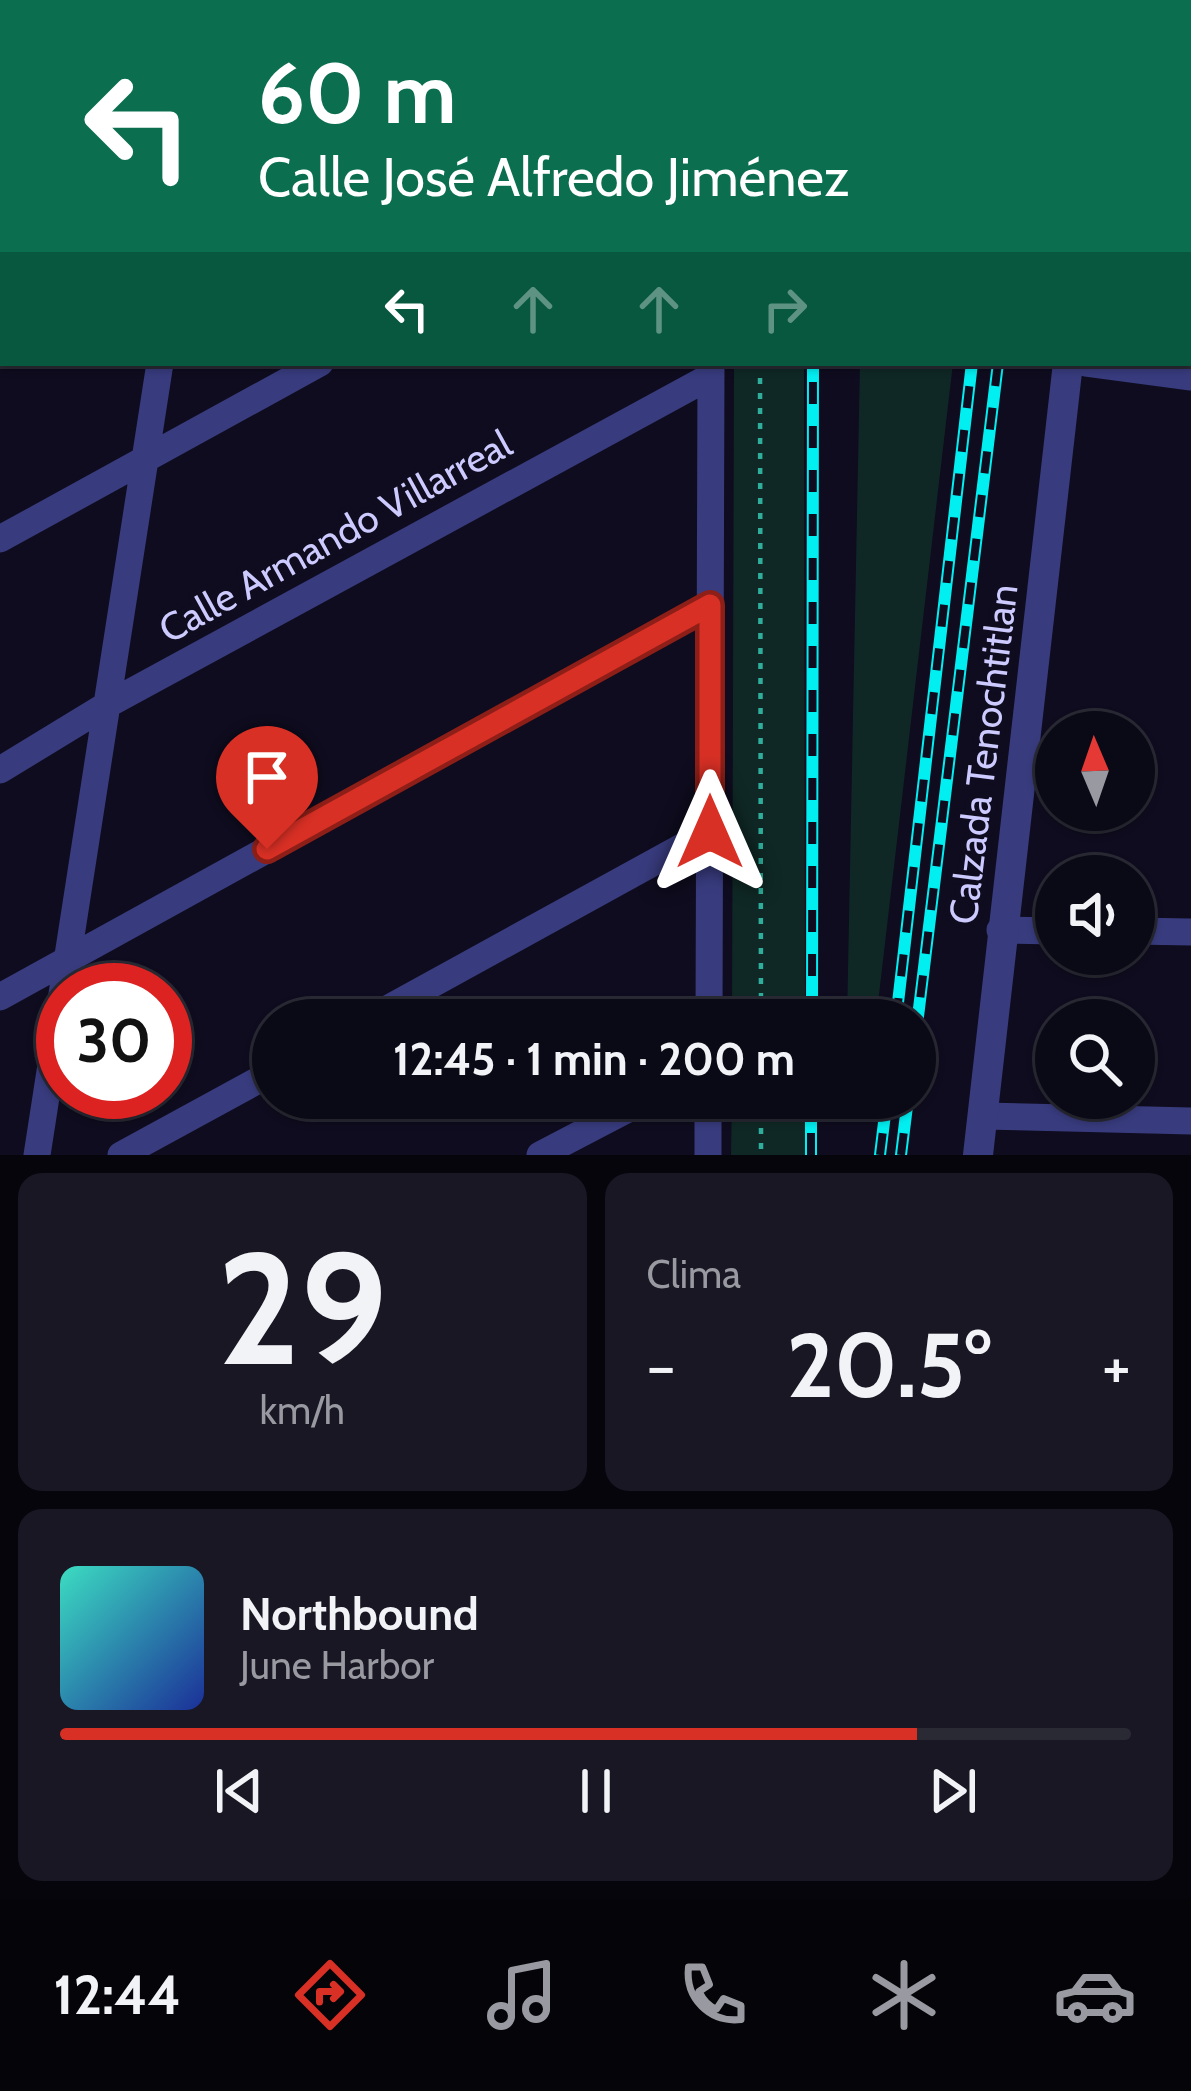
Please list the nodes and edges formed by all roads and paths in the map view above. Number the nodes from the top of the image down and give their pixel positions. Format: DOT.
graph roads {
  1 [pos="160,366"];
  2 [pos="315,366"];
  3 [pos="760,366"];
  4 [pos="1068,366"];
  5 [pos="1109,366"];
  6 [pos="711,370"];
  7 [pos="1191,376"];
  8 [pos="145,459"];
  9 [pos="0,539"];
  10 [pos="710,605"];
  11 [pos="106,706"];
  12 [pos="0,770"];
  13 [pos="710,832"];
  14 [pos="1000,930"];
  15 [pos="1035,931"];
  16 [pos="1155,931"];
  17 [pos="1191,932"];
  18 [pos="65,960"];
  19 [pos="0,997"];
  20 [pos="406,999"];
  21 [pos="709,999"];
  22 [pos="761,999"];
  23 [pos="252,1083"];
  24 [pos="983,1116"];
  25 [pos="609,1119"];
  26 [pos="709,1119"];
  27 [pos="761,1119"];
  28 [pos="1191,1121"];
  29 [pos="38,1155"];
  30 [pos="121,1155"];
  31 [pos="540,1155"];
  32 [pos="708,1155"];
  33 [pos="761,1155"];
  34 [pos="978,1155"];
  1 -- 8 [label="street"];
  2 -- 8 [label="street"];
  3 -- 22 [label="path"];
  4 -- 14 [label="street, Calzada Tenochtitlan"];
  5 -- 7 [label="street"];
  6 -- 10 [label="street"];
  6 -- 11 [label="street, Calle Armando Villarreal"];
  8 -- 9 [label="street"];
  8 -- 11 [label="street"];
  10 -- 13 [label="street"];
  10 -- 18 [label="street"];
  11 -- 12 [label="street, Calle Armando Villarreal"];
  11 -- 18 [label="street"];
  13 -- 20 [label="street"];
  13 -- 21 [label="street"];
  14 -- 15 [label="street"];
  14 -- 24 [label="street, Calzada Tenochtitlan"];
  16 -- 17 [label="street"];
  18 -- 19 [label="street"];
  18 -- 29 [label="street"];
  23 -- 30 [label="street"];
  24 -- 28 [label="street"];
  24 -- 34 [label="street, Calzada Tenochtitlan"];
  25 -- 31 [label="street"];
  26 -- 32 [label="street"];
  27 -- 33 [label="path"];
}
